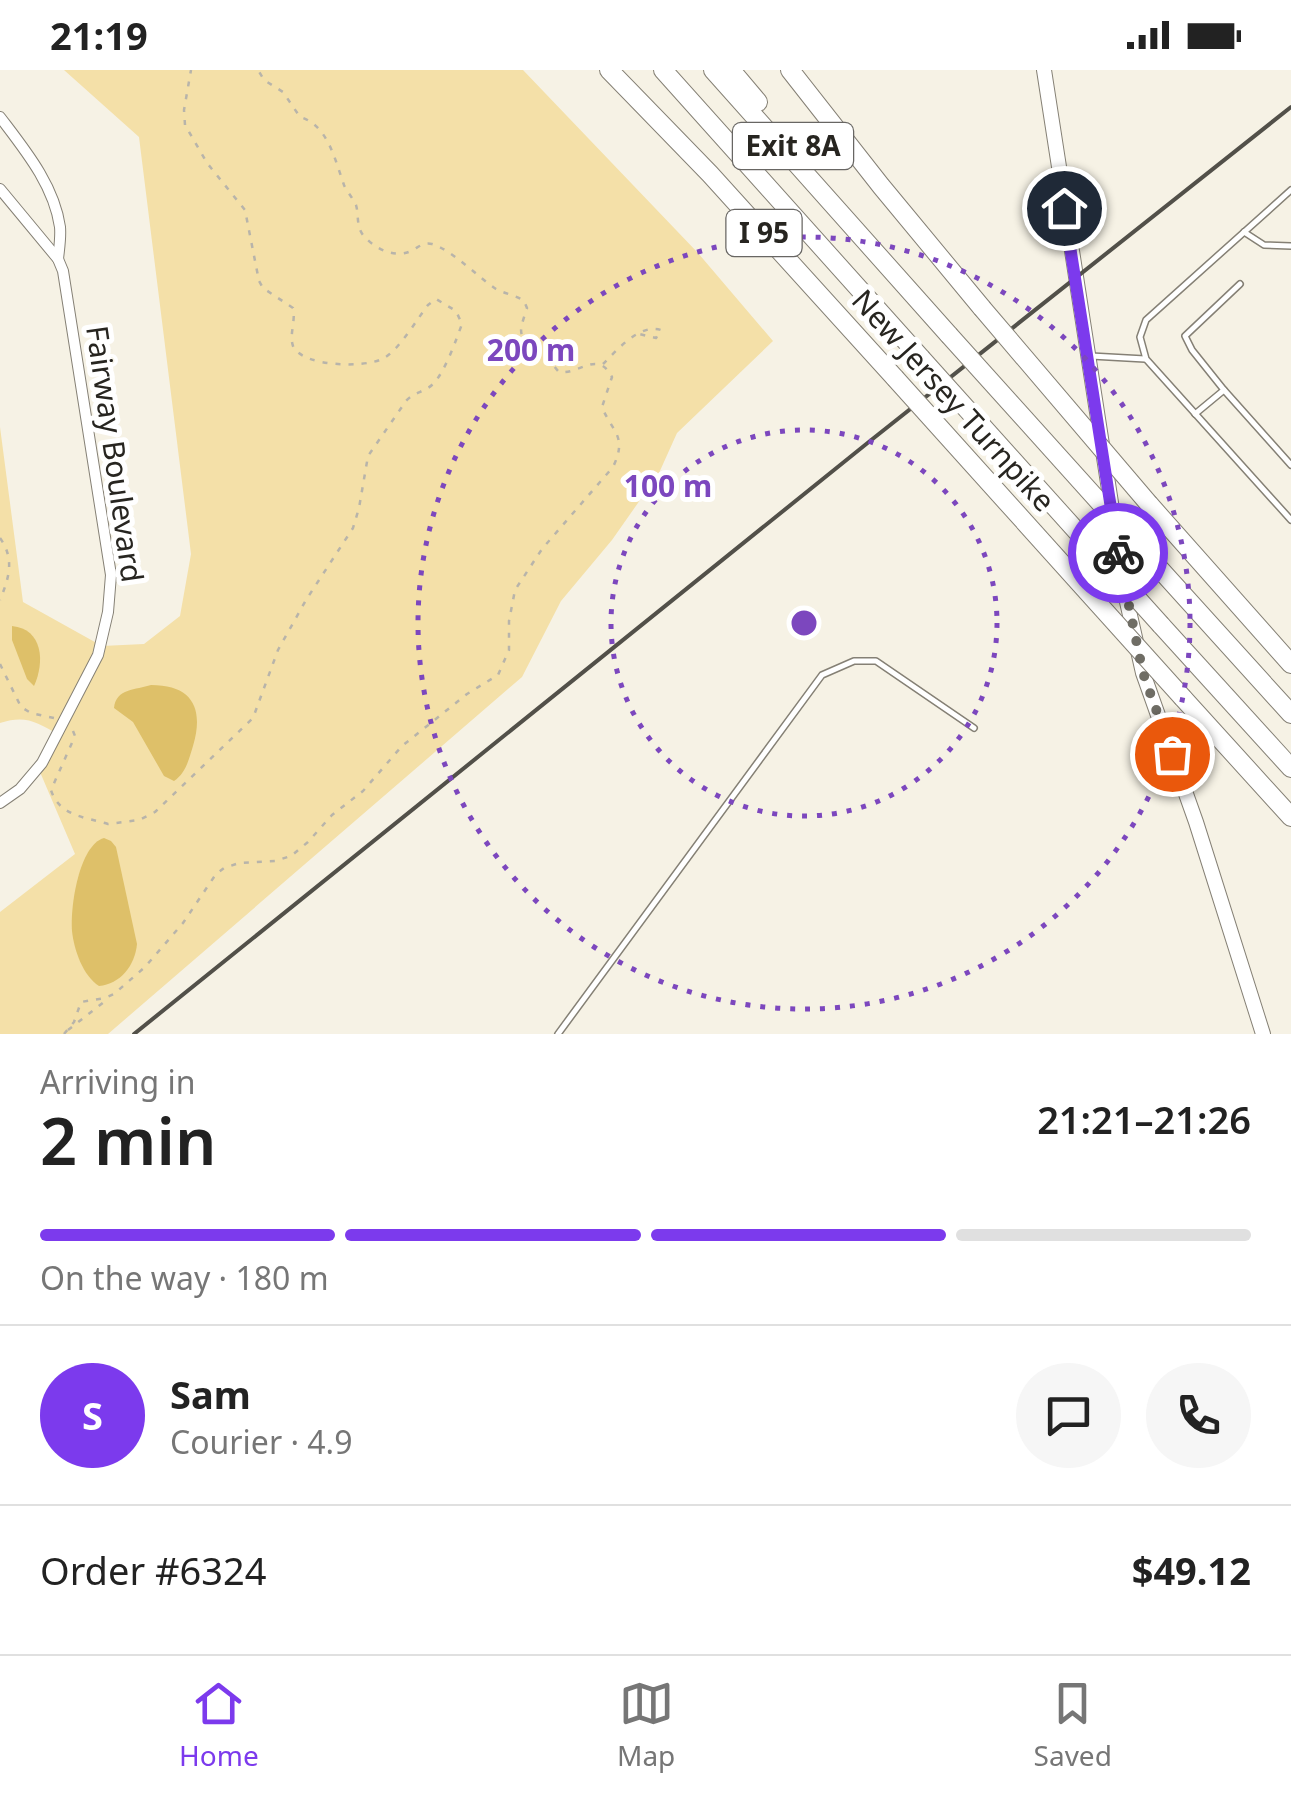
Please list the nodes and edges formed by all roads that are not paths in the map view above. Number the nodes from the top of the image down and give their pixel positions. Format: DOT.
graph roads {
  1 [pos="608,70"];
  2 [pos="662,70"];
  3 [pos="713,70"];
  4 [pos="730,70"];
  5 [pos="790,70"];
  6 [pos="1044,70"];
  7 [pos="0,117"];
  8 [pos="0,189"];
  9 [pos="1291,190"];
  10 [pos="853,225"];
  11 [pos="1244,232"];
  12 [pos="1291,246"];
  13 [pos="58,259"];
  14 [pos="1240,284"];
  15 [pos="1088,356"];
  16 [pos="1146,359"];
  17 [pos="1224,390"];
  18 [pos="1195,414"];
  19 [pos="1291,464"];
  20 [pos="1291,520"];
  21 [pos="1291,664"];
  22 [pos="1291,714"];
  23 [pos="974,728"];
  24 [pos="1291,768"];
  25 [pos="0,802"];
  26 [pos="1291,817"];
  27 [pos="558,1034"];
  28 [pos="1263,1034"];
  1 -- 26 [label="highway, New Jersey Turnpike / I 95, bridge"];
  2 -- 24 [label="highway, New Jersey Turnpike / I 95, bridge"];
  3 -- 10 [label="highway, New Jersey Turnpike / I 95"];
  4 -- 10 [label="highway, Exit 8A"];
  5 -- 21 [label="highway, bridge"];
  6 -- 15 [label="main road"];
  7 -- 13 [label="street, Fairway Boulevard"];
  8 -- 13 [label="street, Fairway Boulevard"];
  9 -- 11 [label="lane"];
  10 -- 22 [label="highway, New Jersey Turnpike / I 95, bridge"];
  11 -- 12 [label="lane"];
  11 -- 16 [label="lane"];
  13 -- 25 [label="street, Fairway Boulevard"];
  14 -- 17 [label="lane"];
  15 -- 16 [label="lane"];
  15 -- 28 [label="main road"];
  16 -- 18 [label="lane"];
  17 -- 18 [label="lane"];
  17 -- 19 [label="lane"];
  18 -- 20 [label="lane"];
  23 -- 27 [label="lane"];
}
